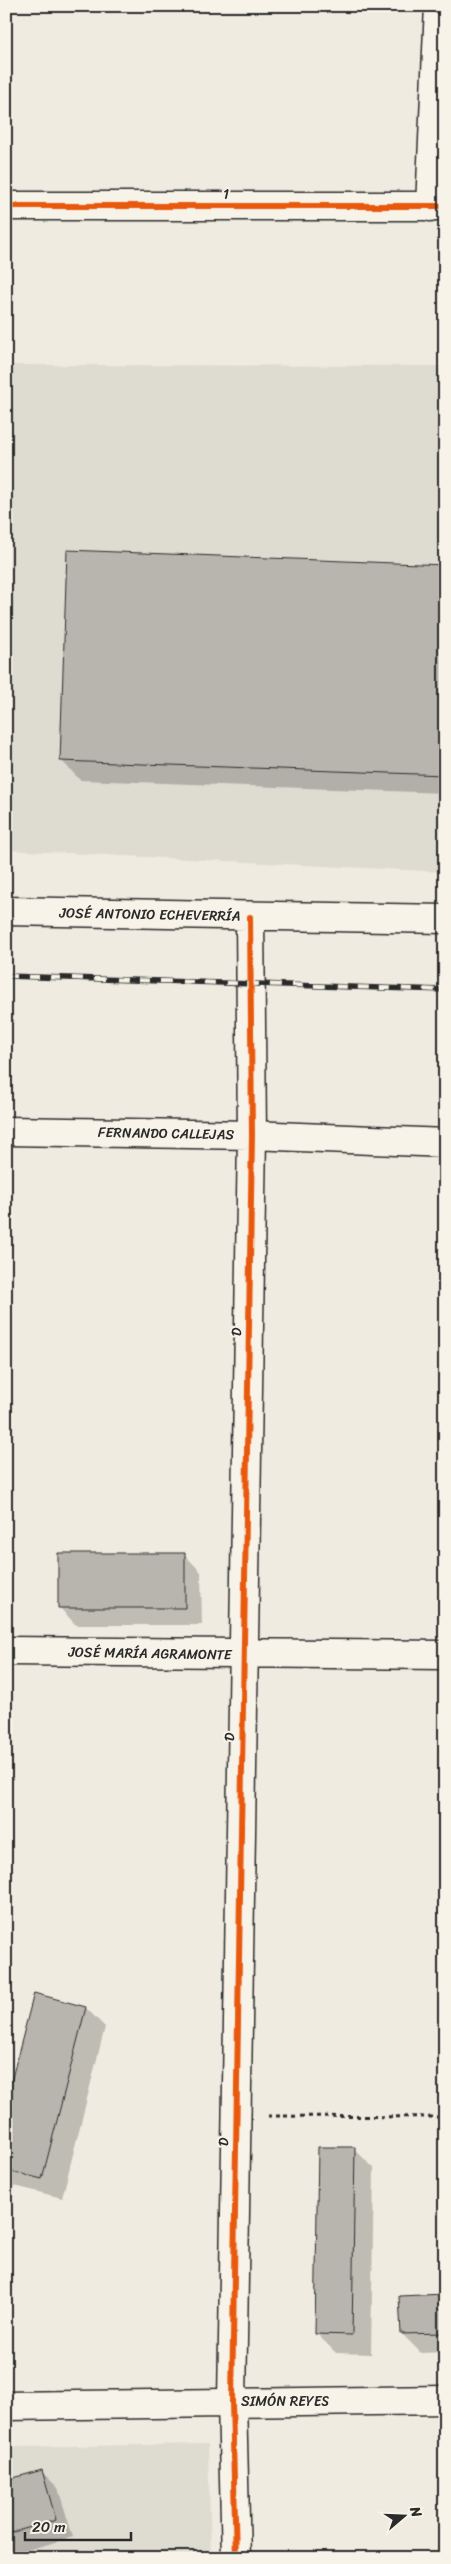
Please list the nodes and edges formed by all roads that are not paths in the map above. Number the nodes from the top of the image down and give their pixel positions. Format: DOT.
graph roads {
  1 [pos="439,6"];
  2 [pos="6,206"];
  3 [pos="438,207"];
  4 [pos="6,911"];
  5 [pos="250,917"];
  6 [pos="445,919"];
  7 [pos="6,1131"];
  8 [pos="252,1135"];
  9 [pos="445,1143"];
  10 [pos="6,1651"];
  11 [pos="242,1654"];
  12 [pos="445,1655"];
  13 [pos="445,2400"];
  14 [pos="232,2402"];
  15 [pos="6,2406"];
  16 [pos="236,2558"];
  1 -- 3 [label="street"];
  2 -- 3 [label="street, 1"];
  4 -- 5 [label="street, JOSÉ ANTONIO ECHEVERRÍA"];
  5 -- 6 [label="street, JOSÉ ANTONIO ECHEVERRÍA"];
  5 -- 8 [label="street, D"];
  7 -- 8 [label="street, FERNANDO CALLEJAS"];
  8 -- 9 [label="street, FERNANDO CALLEJAS"];
  8 -- 11 [label="street, D"];
  10 -- 11 [label="street, JOSÉ MARÍA AGRAMONTE"];
  11 -- 12 [label="street, JOSÉ MARÍA AGRAMONTE"];
  11 -- 14 [label="street, D"];
  13 -- 14 [label="street, SIMÓN REYES"];
  14 -- 15 [label="street, SIMÓN REYES"];
  14 -- 16 [label="street, D"];
}
